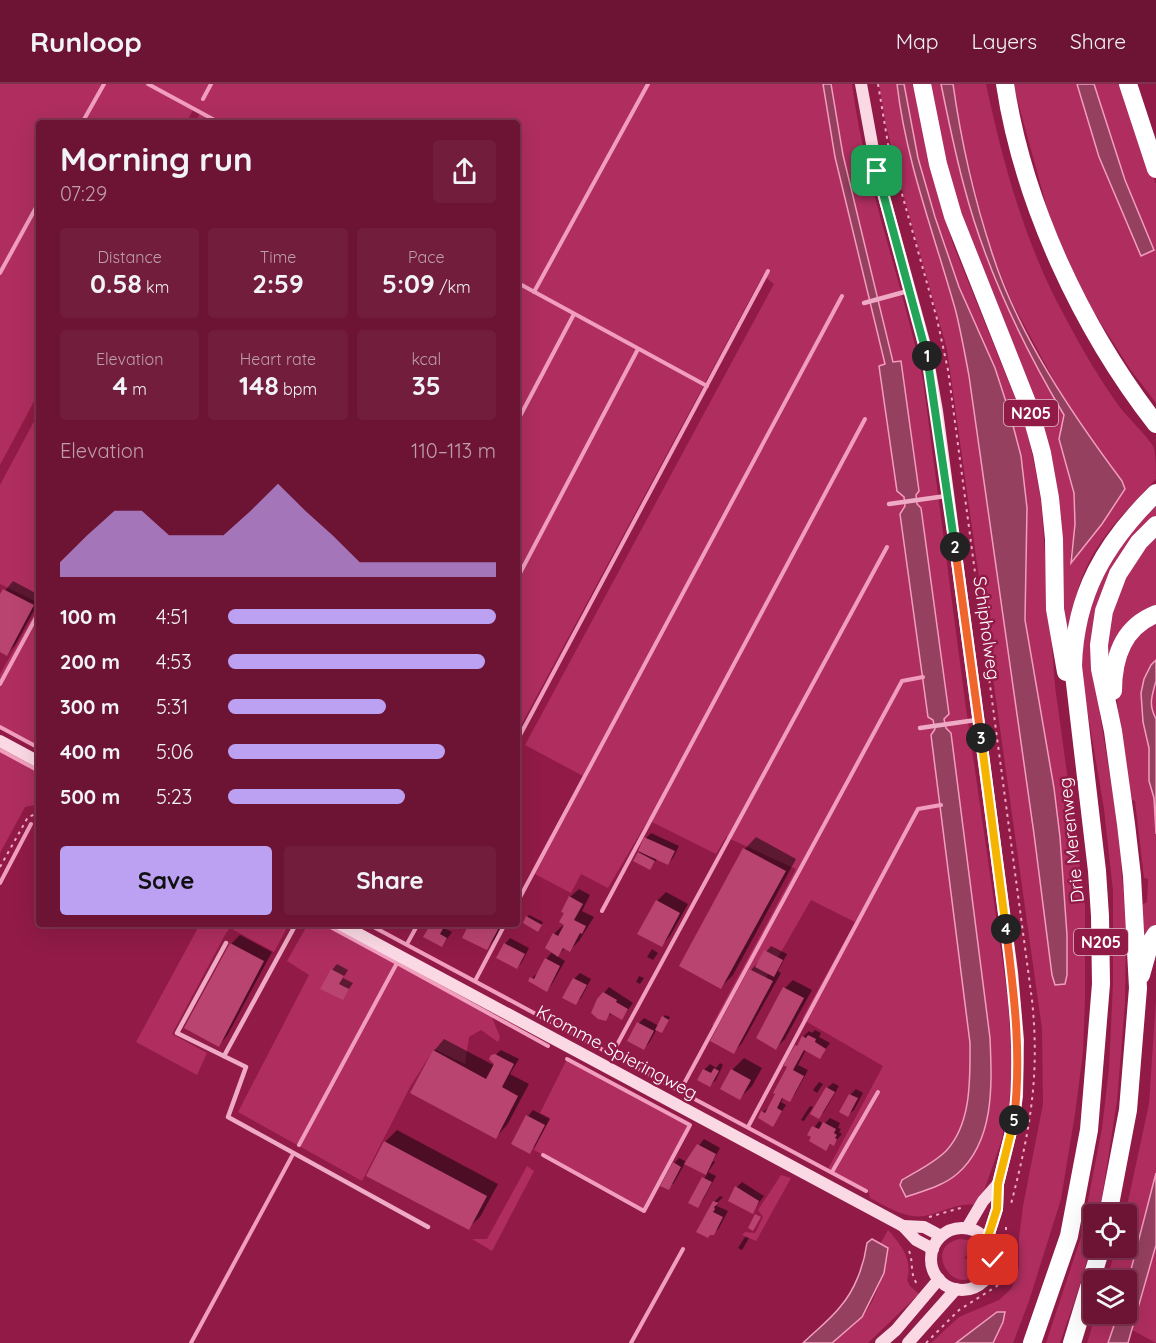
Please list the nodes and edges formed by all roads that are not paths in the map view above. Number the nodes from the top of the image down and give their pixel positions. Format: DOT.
graph roads {
  1 [pos="861,84"];
  2 [pos="922,84"];
  3 [pos="1005,84"];
  4 [pos="1128,84"];
  5 [pos="1134,103"];
  6 [pos="1156,142"];
  7 [pos="1156,170"];
  8 [pos="910,291"];
  9 [pos="867,302"];
  10 [pos="1156,424"];
  11 [pos="1156,494"];
  12 [pos="948,496"];
  13 [pos="889,504"];
  14 [pos="1156,525"];
  15 [pos="1156,614"];
  16 [pos="978,720"];
  17 [pos="920,728"];
  18 [pos="1113,731"];
  19 [pos="0,741"];
  20 [pos="1083,755"];
  21 [pos="36,760"];
  22 [pos="294,927"];
  23 [pos="346,927"];
  24 [pos="1156,934"];
  25 [pos="226,943"];
  26 [pos="1138,988"];
  27 [pos="224,1056"];
  28 [pos="998,1184"];
  29 [pos="1110,1204"];
  30 [pos="903,1226"];
  31 [pos="428,1227"];
  32 [pos="967,1228"];
  33 [pos="941,1236"];
  34 [pos="987,1240"];
  35 [pos="933,1250"];
  36 [pos="1098,1258"];
  37 [pos="939,1279"];
  38 [pos="956,1289"];
  39 [pos="881,1343"];
  40 [pos="908,1343"];
  41 [pos="1032,1343"];
  42 [pos="1072,1343"];
  1 -- 8 [label="main road, Schipholweg"];
  2 -- 20 [label="highway, N205"];
  3 -- 10 [label="highway"];
  4 -- 5 [label="highway"];
  5 -- 6 [label="highway"];
  5 -- 7 [label="highway"];
  8 -- 9 [label="lane"];
  8 -- 12 [label="main road, Schipholweg"];
  11 -- 20 [label="highway, Drie Merenweg / N205"];
  12 -- 13 [label="lane"];
  12 -- 16 [label="main road, Schipholweg"];
  14 -- 18 [label="highway, N205"];
  15 -- 18 [label="highway, N205"];
  16 -- 17 [label="lane"];
  16 -- 28 [label="main road, Schipholweg"];
  18 -- 26 [label="highway, N205"];
  19 -- 21 [label="main road"];
  20 -- 41 [label="highway, Drie Merenweg / N205"];
  22 -- 27 [label="lane"];
  23 -- 30 [label="main road, Kromme Spieringweg"];
  24 -- 26 [label="highway, N205"];
  25 -- 27 [label="lane"];
  26 -- 29 [label="highway, N205"];
  27 -- 31 [label="lane"];
  28 -- 32 [label="main road, Schipholweg"];
  28 -- 34 [label="main road, Schipholweg"];
  30 -- 33 [label="main road, Kromme Spieringweg"];
  30 -- 35 [label="main road, Kromme Spieringweg"];
  32 -- 33 [label="main road"];
  32 -- 34 [label="main road"];
  33 -- 35 [label="main road"];
  34 -- 38 [label="main road"];
  35 -- 37 [label="main road"];
  36 -- 42 [label="highway"];
  37 -- 38 [label="main road"];
  37 -- 39 [label="main road"];
  38 -- 40 [label="main road"];
}
